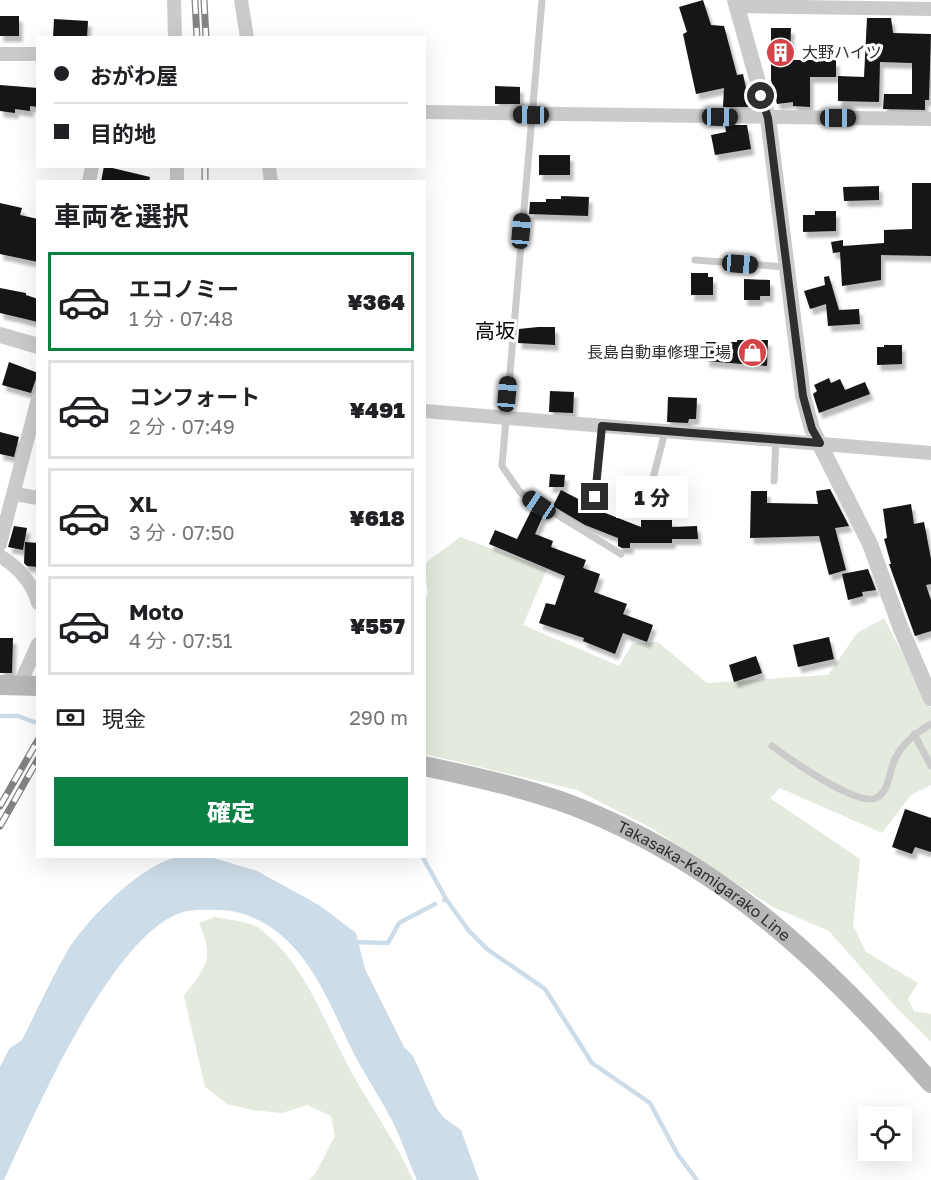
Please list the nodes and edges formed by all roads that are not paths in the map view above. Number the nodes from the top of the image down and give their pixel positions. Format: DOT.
graph roads {
  1 [pos="174,0"];
  2 [pos="241,0"];
  3 [pos="543,0"];
  4 [pos="736,3"];
  5 [pos="865,4"];
  6 [pos="931,9"];
  7 [pos="175,36"];
  8 [pos="247,36"];
  9 [pos="0,54"];
  10 [pos="36,54"];
  11 [pos="426,112"];
  12 [pos="531,115"];
  13 [pos="768,118"];
  14 [pos="931,119"];
  15 [pos="695,261"];
  16 [pos="786,267"];
  17 [pos="0,335"];
  18 [pos="36,345"];
  19 [pos="36,407"];
  20 [pos="426,411"];
  21 [pos="505,418"];
  22 [pos="602,426"];
  23 [pos="665,432"];
  24 [pos="776,440"];
  25 [pos="820,443"];
  26 [pos="931,453"];
  27 [pos="774,482"];
  28 [pos="15,494"];
  29 [pos="595,497"];
  30 [pos="36,498"];
  31 [pos="647,501"];
  32 [pos="0,544"];
  33 [pos="621,554"];
  34 [pos="0,556"];
  35 [pos="36,599"];
  36 [pos="36,648"];
  37 [pos="19,686"];
  38 [pos="931,698"];
  39 [pos="931,724"];
  40 [pos="914,734"];
  41 [pos="772,746"];
  42 [pos="426,766"];
  43 [pos="931,766"];
  44 [pos="931,1083"];
  1 -- 7 [label="street"];
  2 -- 8 [label="street"];
  3 -- 12 [label="lane"];
  4 -- 5 [label="street"];
  4 -- 13 [label="street"];
  5 -- 6 [label="street"];
  9 -- 10 [label="street"];
  11 -- 12 [label="street"];
  12 -- 13 [label="street"];
  12 -- 21 [label="lane"];
  13 -- 14 [label="street"];
  13 -- 16 [label="street"];
  15 -- 16 [label="lane"];
  16 -- 25 [label="street"];
  17 -- 18 [label="street"];
  19 -- 28 [label="street"];
  20 -- 21 [label="street"];
  21 -- 22 [label="street"];
  21 -- 33 [label="lane"];
  22 -- 23 [label="street"];
  22 -- 29 [label="lane"];
  23 -- 24 [label="street"];
  23 -- 31 [label="lane"];
  24 -- 25 [label="street"];
  24 -- 27 [label="lane"];
  25 -- 26 [label="street"];
  25 -- 38 [label="street"];
  28 -- 30 [label="street"];
  28 -- 32 [label="street"];
  34 -- 35 [label="street"];
  36 -- 37 [label="street"];
  39 -- 40 [label="lane"];
  40 -- 41 [label="lane"];
  40 -- 43 [label="lane"];
  42 -- 44 [label="main road, Takasaka-Kamigarako Line"];
}
